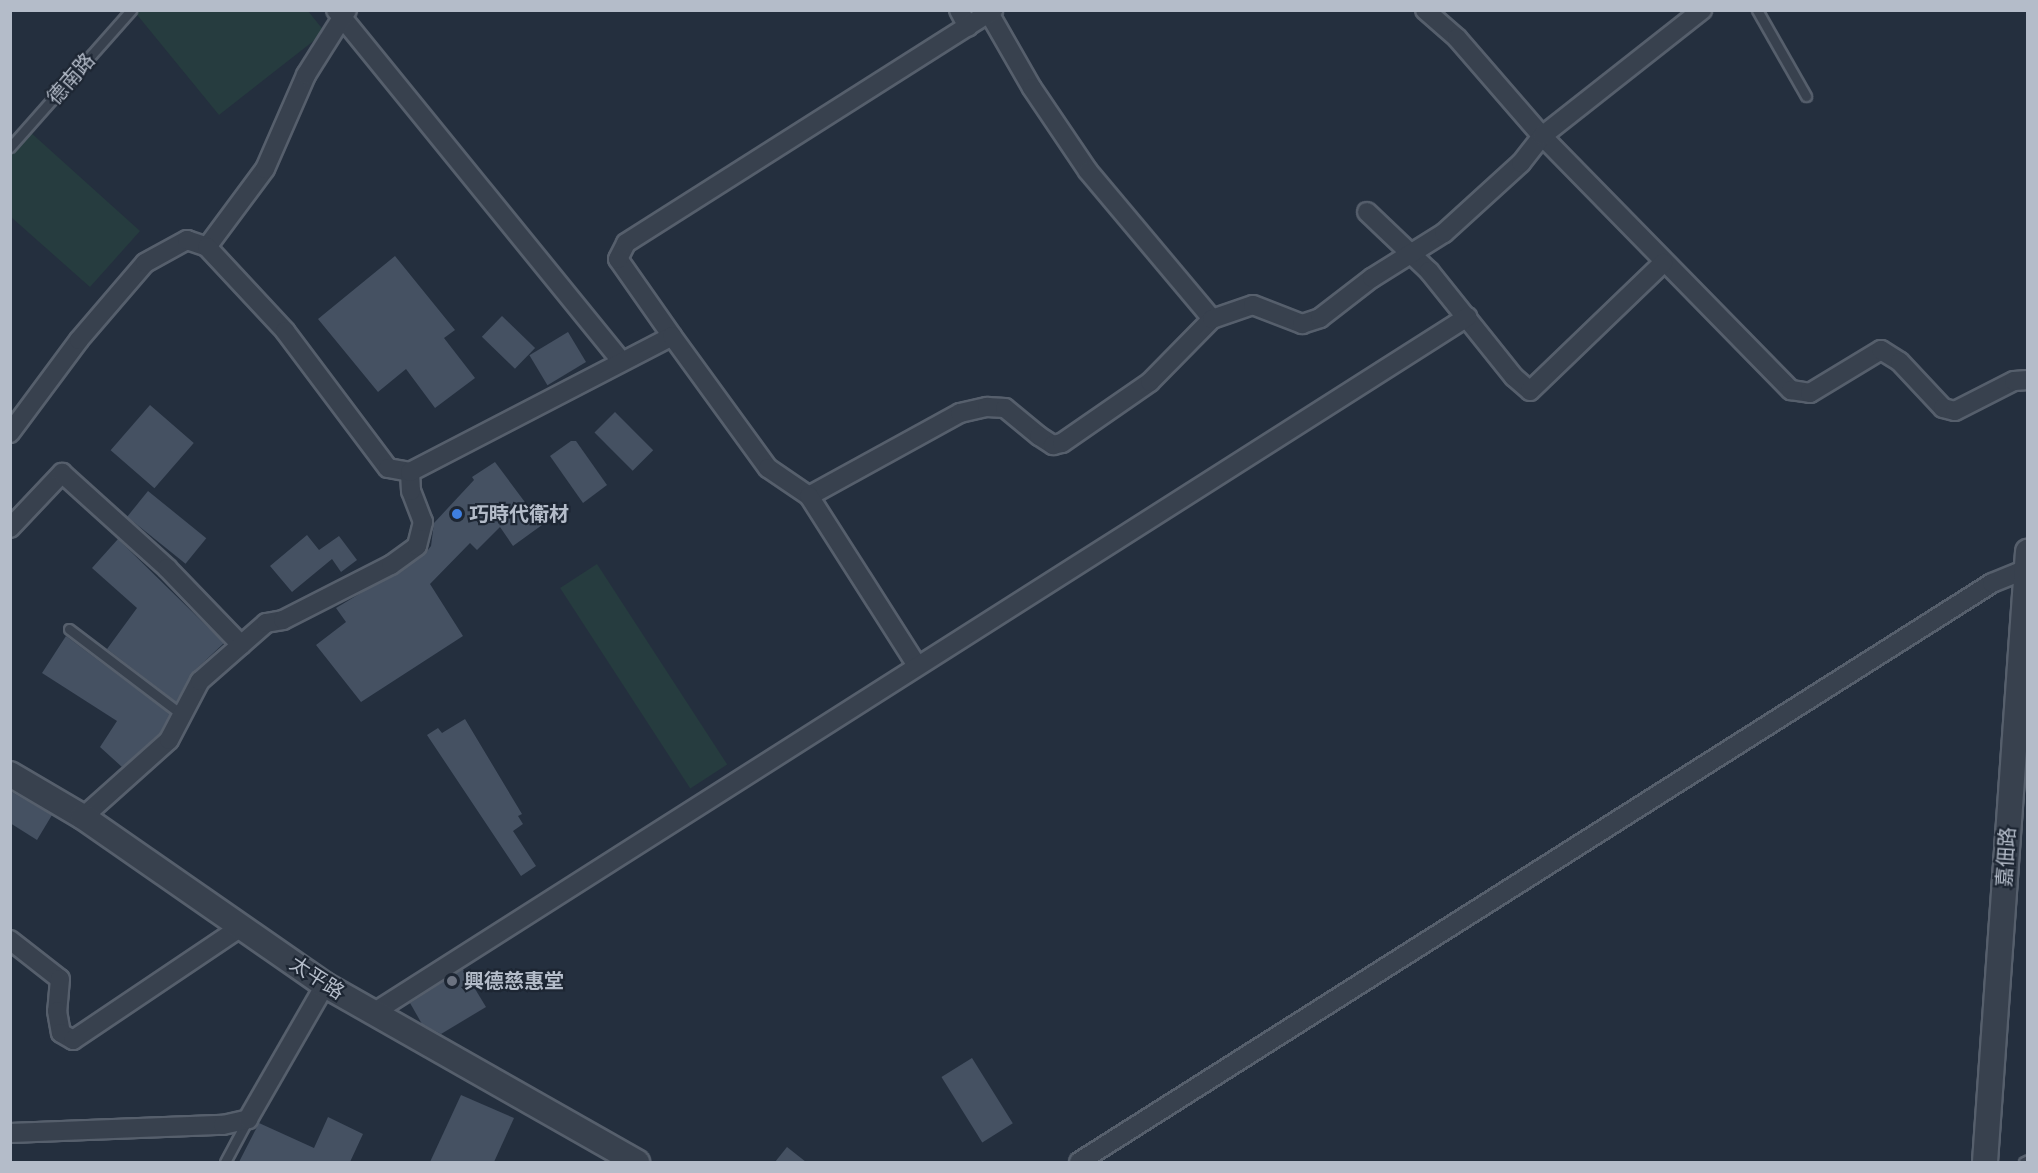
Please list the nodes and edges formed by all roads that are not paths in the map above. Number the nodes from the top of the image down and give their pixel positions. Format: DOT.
graph roads {
  1 [pos="131,10"];
  2 [pos="1425,10"];
  3 [pos="1702,10"];
  4 [pos="1757,10"];
  5 [pos="991,12"];
  6 [pos="342,13"];
  7 [pos="965,21"];
  8 [pos="1806,96"];
  9 [pos="1542,136"];
  10 [pos="10,147"];
  11 [pos="1367,212"];
  12 [pos="207,247"];
  13 [pos="1409,255"];
  14 [pos="1663,263"];
  15 [pos="1467,317"];
  16 [pos="1212,319"];
  17 [pos="672,336"];
  18 [pos="621,361"];
  19 [pos="2028,380"];
  20 [pos="10,433"];
  21 [pos="410,472"];
  22 [pos="809,496"];
  23 [pos="10,528"];
  24 [pos="2027,560"];
  25 [pos="69,629"];
  26 [pos="241,645"];
  27 [pos="916,664"];
  28 [pos="181,714"];
  29 [pos="10,774"];
  30 [pos="83,817"];
  31 [pos="241,927"];
  32 [pos="10,940"];
  33 [pos="325,986"];
  34 [pos="373,1013"];
  35 [pos="248,1119"];
  36 [pos="10,1133"];
  37 [pos="225,1162"];
  38 [pos="637,1162"];
  39 [pos="1079,1162"];
  40 [pos="1985,1162"];
  1 -- 10 [label="lane, 德南路"];
  2 -- 9 [label="street"];
  3 -- 9 [label="street"];
  4 -- 8 [label="lane"];
  5 -- 7 [label="street"];
  5 -- 16 [label="street"];
  6 -- 12 [label="street"];
  6 -- 18 [label="street"];
  7 -- 17 [label="street"];
  9 -- 13 [label="street"];
  9 -- 14 [label="street"];
  11 -- 13 [label="street"];
  12 -- 20 [label="street"];
  12 -- 21 [label="street"];
  13 -- 15 [label="street"];
  13 -- 16 [label="street"];
  14 -- 15 [label="street"];
  14 -- 19 [label="street"];
  15 -- 27 [label="street"];
  16 -- 22 [label="street"];
  17 -- 18 [label="street"];
  17 -- 22 [label="street"];
  18 -- 21 [label="street"];
  21 -- 26 [label="street"];
  22 -- 27 [label="street"];
  23 -- 26 [label="street"];
  24 -- 39 [label="street"];
  24 -- 40 [label="street, 嘉佃路"];
  25 -- 28 [label="lane"];
  26 -- 28 [label="street"];
  27 -- 34 [label="street"];
  28 -- 30 [label="street"];
  29 -- 30 [label="street, 太平路"];
  30 -- 31 [label="street, 太平路"];
  31 -- 32 [label="street"];
  31 -- 33 [label="street, 太平路"];
  33 -- 34 [label="street, 太平路"];
  33 -- 35 [label="street"];
  34 -- 38 [label="street, 太平路"];
  35 -- 36 [label="street"];
  35 -- 37 [label="lane"];
}
